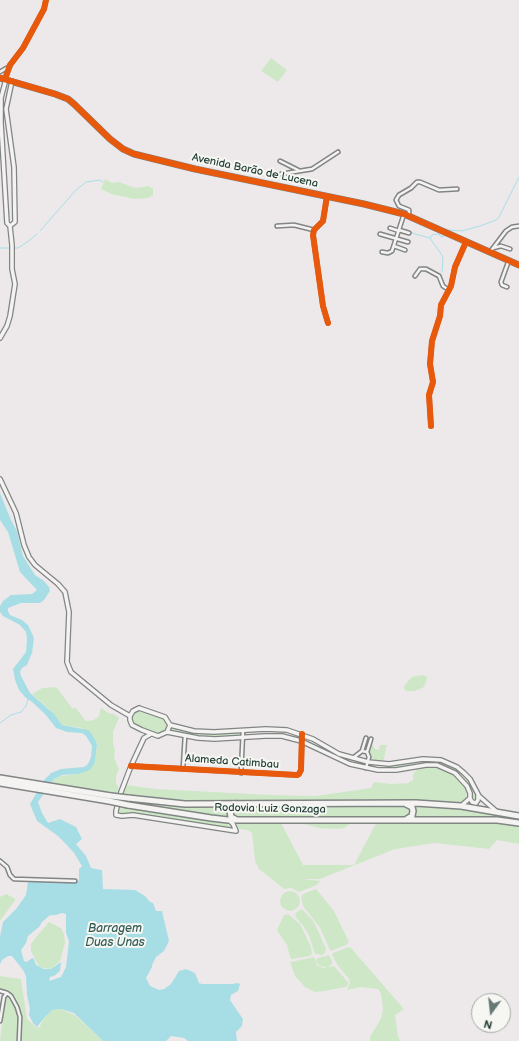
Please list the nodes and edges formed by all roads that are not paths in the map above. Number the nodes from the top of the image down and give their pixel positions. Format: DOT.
graph roads {
  1 [pos="46,0"];
  2 [pos="10,65"];
  3 [pos="0,72"];
  4 [pos="0,78"];
  5 [pos="6,79"];
  6 [pos="12,81"];
  7 [pos="0,110"];
  8 [pos="338,152"];
  9 [pos="280,161"];
  10 [pos="299,171"];
  11 [pos="281,174"];
  12 [pos="457,189"];
  13 [pos="327,196"];
  14 [pos="404,214"];
  15 [pos="409,216"];
  16 [pos="10,226"];
  17 [pos="277,226"];
  18 [pos="519,226"];
  19 [pos="390,228"];
  20 [pos="314,230"];
  21 [pos="399,231"];
  22 [pos="380,234"];
  23 [pos="409,234"];
  24 [pos="396,238"];
  25 [pos="408,242"];
  26 [pos="466,242"];
  27 [pos="394,246"];
  28 [pos="493,248"];
  29 [pos="510,248"];
  30 [pos="405,250"];
  31 [pos="382,252"];
  32 [pos="490,252"];
  33 [pos="509,260"];
  34 [pos="519,265"];
  35 [pos="415,276"];
  36 [pos="507,287"];
  37 [pos="449,290"];
  38 [pos="328,323"];
  39 [pos="0,338"];
  40 [pos="431,426"];
  41 [pos="0,479"];
  42 [pos="130,716"];
  43 [pos="170,725"];
  44 [pos="142,730"];
  45 [pos="243,731"];
  46 [pos="167,732"];
  47 [pos="151,734"];
  48 [pos="302,734"];
  49 [pos="185,736"];
  50 [pos="144,738"];
  51 [pos="243,738"];
  52 [pos="301,741"];
  53 [pos="326,747"];
  54 [pos="362,751"];
  55 [pos="322,752"];
  56 [pos="367,752"];
  57 [pos="369,757"];
  58 [pos="352,758"];
  59 [pos="368,762"];
  60 [pos="378,763"];
  61 [pos="389,764"];
  62 [pos="130,766"];
  63 [pos="183,768"];
  64 [pos="366,768"];
  65 [pos="389,770"];
  66 [pos="241,772"];
  67 [pos="0,778"];
  68 [pos="0,783"];
  69 [pos="35,786"];
  70 [pos="478,794"];
  71 [pos="470,798"];
  72 [pos="110,799"];
  73 [pos="403,803"];
  74 [pos="238,804"];
  75 [pos="461,806"];
  76 [pos="497,812"];
  77 [pos="519,816"];
  78 [pos="228,820"];
  79 [pos="240,820"];
  80 [pos="402,820"];
  81 [pos="519,823"];
  82 [pos="236,831"];
  83 [pos="0,861"];
  84 [pos="75,881"];
  85 [pos="0,991"];
  86 [pos="7,992"];
  87 [pos="4,997"];
  88 [pos="0,1001"];
  89 [pos="0,1021"];
  90 [pos="18,1041"];
  1 -- 2 [label="street"];
  2 -- 3 [label="street"];
  2 -- 5 [label="street"];
  4 -- 5 [label="main road, Avenida Barão de Lucena"];
  5 -- 6 [label="main road, Avenida Barão de Lucena"];
  5 -- 7 [label="main road"];
  6 -- 13 [label="main road, Avenida Barão de Lucena"];
  6 -- 16 [label="main road"];
  7 -- 16 [label="main road"];
  8 -- 10 [label="street"];
  9 -- 10 [label="street"];
  10 -- 11 [label="street"];
  12 -- 15 [label="street"];
  13 -- 14 [label="main road, Avenida Barão de Lucena"];
  13 -- 20 [label="street"];
  14 -- 15 [label="main road, Avenida Barão de Lucena"];
  14 -- 21 [label="street"];
  15 -- 26 [label="main road, Avenida Barão de Lucena"];
  16 -- 39 [label="main road"];
  17 -- 20 [label="street"];
  18 -- 28 [label="street"];
  19 -- 21 [label="street"];
  20 -- 38 [label="street"];
  21 -- 23 [label="street"];
  21 -- 24 [label="street"];
  22 -- 24 [label="street"];
  24 -- 25 [label="street"];
  24 -- 27 [label="street"];
  26 -- 32 [label="main road, Avenida Barão de Lucena"];
  26 -- 37 [label="street"];
  27 -- 30 [label="street"];
  27 -- 31 [label="street"];
  28 -- 29 [label="street"];
  28 -- 32 [label="street"];
  32 -- 33 [label="main road, Avenida Barão de Lucena"];
  33 -- 34 [label="main road, Avenida Barão de Lucena"];
  33 -- 36 [label="street"];
  35 -- 37 [label="street"];
  37 -- 40 [label="street"];
  41 -- 42 [label="main road"];
  42 -- 43 [label="main road"];
  42 -- 44 [label="main road"];
  43 -- 45 [label="main road"];
  43 -- 46 [label="main road"];
  44 -- 47 [label="main road"];
  44 -- 50 [label="main road"];
  45 -- 48 [label="main road"];
  45 -- 51 [label="street"];
  46 -- 47 [label="main road"];
  46 -- 49 [label="main road"];
  47 -- 50 [label="main road"];
  48 -- 52 [label="street"];
  48 -- 53 [label="main road"];
  49 -- 51 [label="main road"];
  49 -- 63 [label="street"];
  50 -- 62 [label="main road"];
  51 -- 52 [label="main road"];
  51 -- 66 [label="street"];
  52 -- 55 [label="main road"];
  52 -- 66 [label="street, Alameda Catimbau"];
  53 -- 55 [label="street"];
  53 -- 58 [label="main road"];
  54 -- 56 [label="street"];
  54 -- 56 [label="street"];
  54 -- 58 [label="street"];
  55 -- 64 [label="main road"];
  56 -- 57 [label="street"];
  57 -- 59 [label="street"];
  57 -- 60 [label="street"];
  58 -- 59 [label="main road"];
  59 -- 60 [label="main road"];
  59 -- 64 [label="street"];
  60 -- 61 [label="main road"];
  61 -- 65 [label="street"];
  61 -- 70 [label="main road"];
  62 -- 63 [label="street, Alameda Catimbau"];
  62 -- 82 [label="main road"];
  63 -- 66 [label="street, Alameda Catimbau"];
  64 -- 65 [label="main road"];
  65 -- 71 [label="main road"];
  67 -- 69 [label="highway, Rodovia Luiz Gonzaga"];
  68 -- 69 [label="highway, Rodovia Luiz Gonzaga"];
  69 -- 72 [label="highway, Rodovia Luiz Gonzaga"];
  70 -- 71 [label="main road"];
  70 -- 76 [label="main road"];
  71 -- 75 [label="main road"];
  72 -- 74 [label="highway, Rodovia Luiz Gonzaga, bridge"];
  72 -- 78 [label="highway, Rodovia Luiz Gonzaga, bridge"];
  73 -- 74 [label="highway, Rodovia Luiz Gonzaga"];
  73 -- 75 [label="highway, Rodovia Luiz Gonzaga"];
  73 -- 80 [label="highway"];
  74 -- 79 [label="highway"];
  75 -- 76 [label="highway, Rodovia Luiz Gonzaga"];
  76 -- 77 [label="highway, Rodovia Luiz Gonzaga"];
  78 -- 79 [label="highway, Rodovia Luiz Gonzaga"];
  78 -- 82 [label="main road"];
  79 -- 80 [label="highway, Rodovia Luiz Gonzaga"];
  79 -- 82 [label="main road"];
  80 -- 81 [label="highway, Rodovia Luiz Gonzaga"];
  83 -- 84 [label="street"];
  85 -- 86 [label="street"];
  86 -- 87 [label="street"];
  86 -- 90 [label="street"];
  87 -- 88 [label="street"];
  87 -- 89 [label="street"];
}
